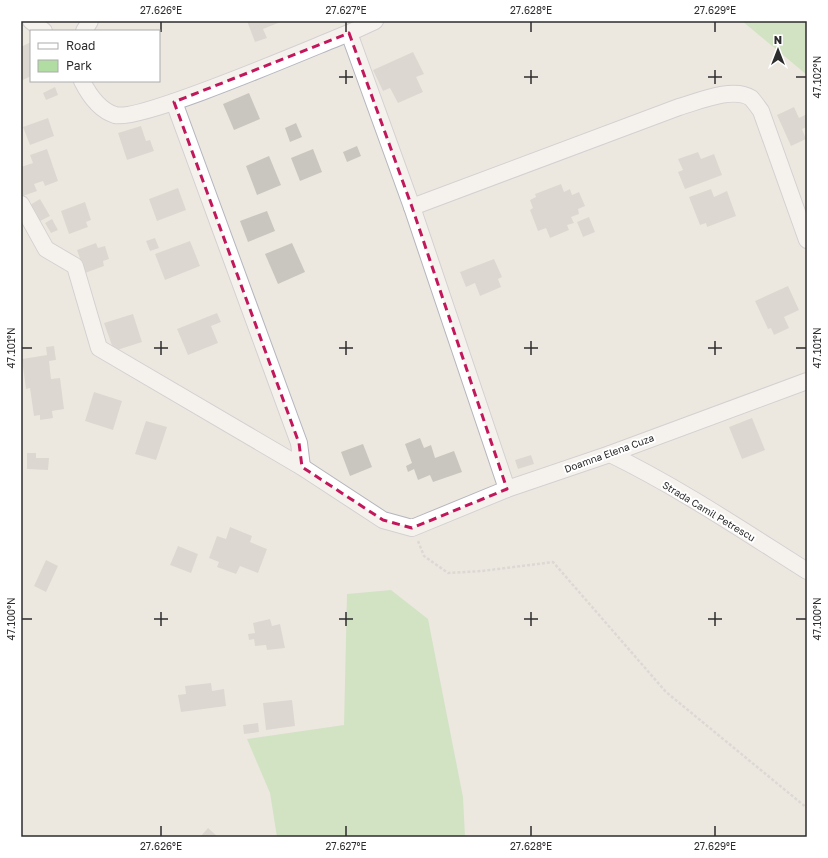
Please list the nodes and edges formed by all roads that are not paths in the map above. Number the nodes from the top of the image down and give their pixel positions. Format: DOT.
graph roads {
  1 [pos="31,21"];
  2 [pos="90,21"];
  3 [pos="375,21"];
  4 [pos="43,30"];
  5 [pos="85,30"];
  6 [pos="349,33"];
  7 [pos="83,82"];
  8 [pos="174,102"];
  9 [pos="21,204"];
  10 [pos="412,207"];
  11 [pos="807,240"];
  12 [pos="807,381"];
  13 [pos="610,454"];
  14 [pos="302,467"];
  15 [pos="507,489"];
  16 [pos="807,571"];
  1 -- 4 [label="street"];
  2 -- 5 [label="street"];
  3 -- 6 [label="street"];
  6 -- 8 [label="street"];
  6 -- 10 [label="street"];
  7 -- 8 [label="street"];
  8 -- 14 [label="street"];
  9 -- 14 [label="street"];
  10 -- 11 [label="street"];
  10 -- 15 [label="street"];
  12 -- 13 [label="street, Doamna Elena Cuza"];
  13 -- 15 [label="street, Doamna Elena Cuza"];
  13 -- 16 [label="street, Strada Camil Petrescu"];
  14 -- 15 [label="street, Doamna Elena Cuza"];
}
